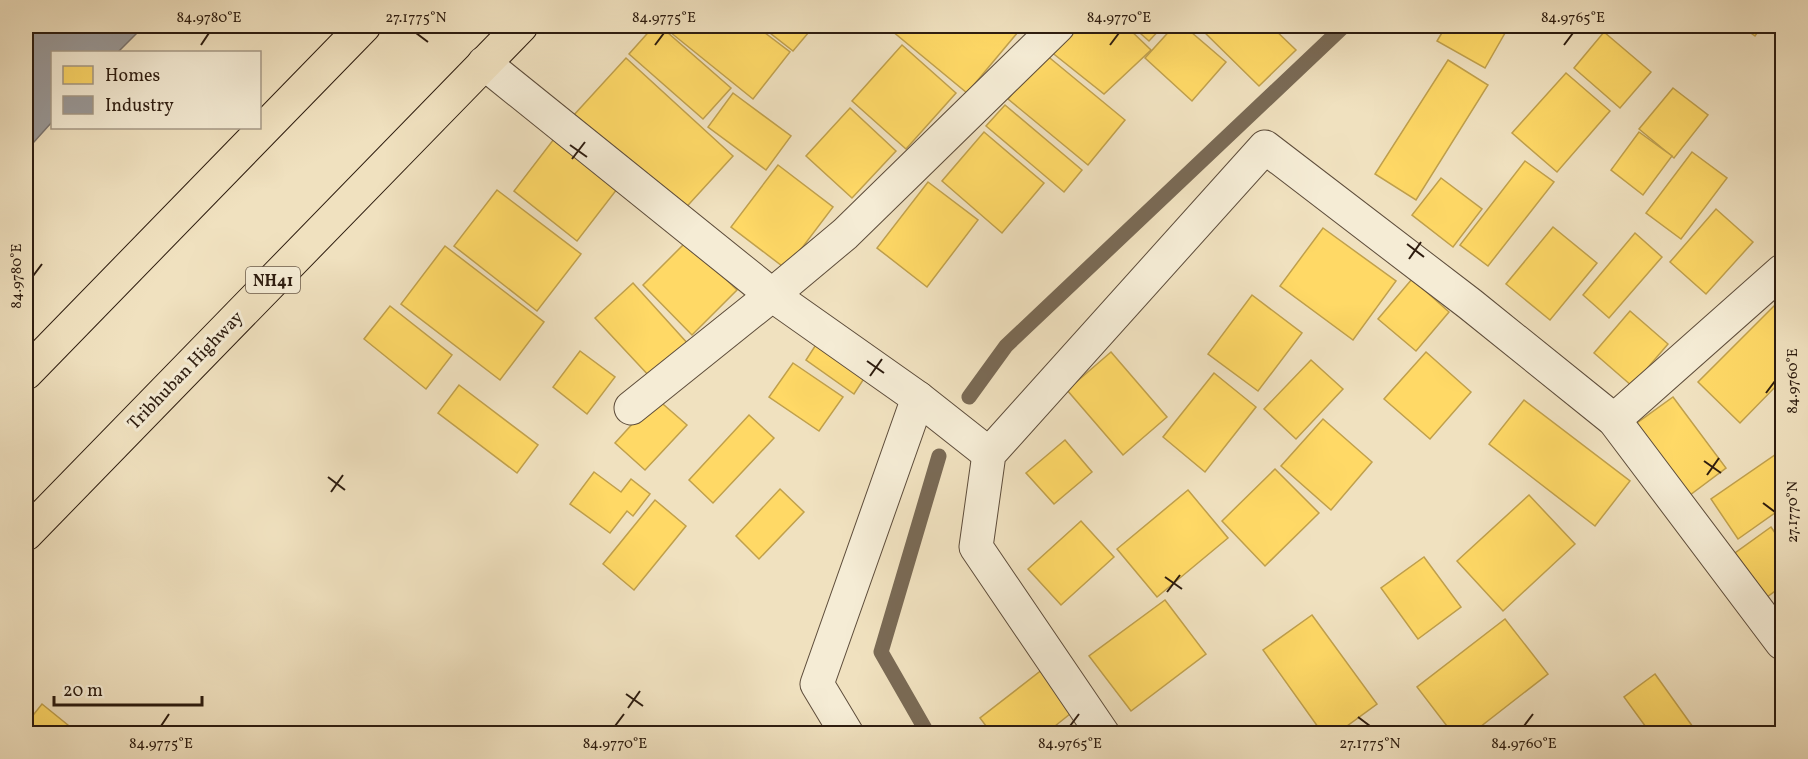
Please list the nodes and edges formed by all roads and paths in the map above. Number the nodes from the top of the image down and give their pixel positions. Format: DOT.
graph roads {
  1 [pos="364,26"];
  2 [pos="521,26"];
  3 [pos="1058,26"];
  4 [pos="484,63"];
  5 [pos="1782,271"];
  6 [pos="772,295"];
  7 [pos="26,373"];
  8 [pos="918,398"];
  9 [pos="631,408"];
  10 [pos="1614,420"];
  11 [pos="990,454"];
  12 [pos="26,534"];
  13 [pos="1782,643"];
  14 [pos="847,734"];
  15 [pos="1103,734"];
  1 -- 7 [label="highway"];
  2 -- 4 [label="highway, Tribhuban Highway / NH41"];
  3 -- 6 [label="street"];
  4 -- 6 [label="street"];
  4 -- 12 [label="highway, Tribhuban Highway / NH41"];
  5 -- 10 [label="street"];
  6 -- 8 [label="street"];
  6 -- 9 [label="street"];
  8 -- 11 [label="street"];
  8 -- 14 [label="street"];
  10 -- 11 [label="street"];
  10 -- 13 [label="street"];
  11 -- 15 [label="street"];
}
